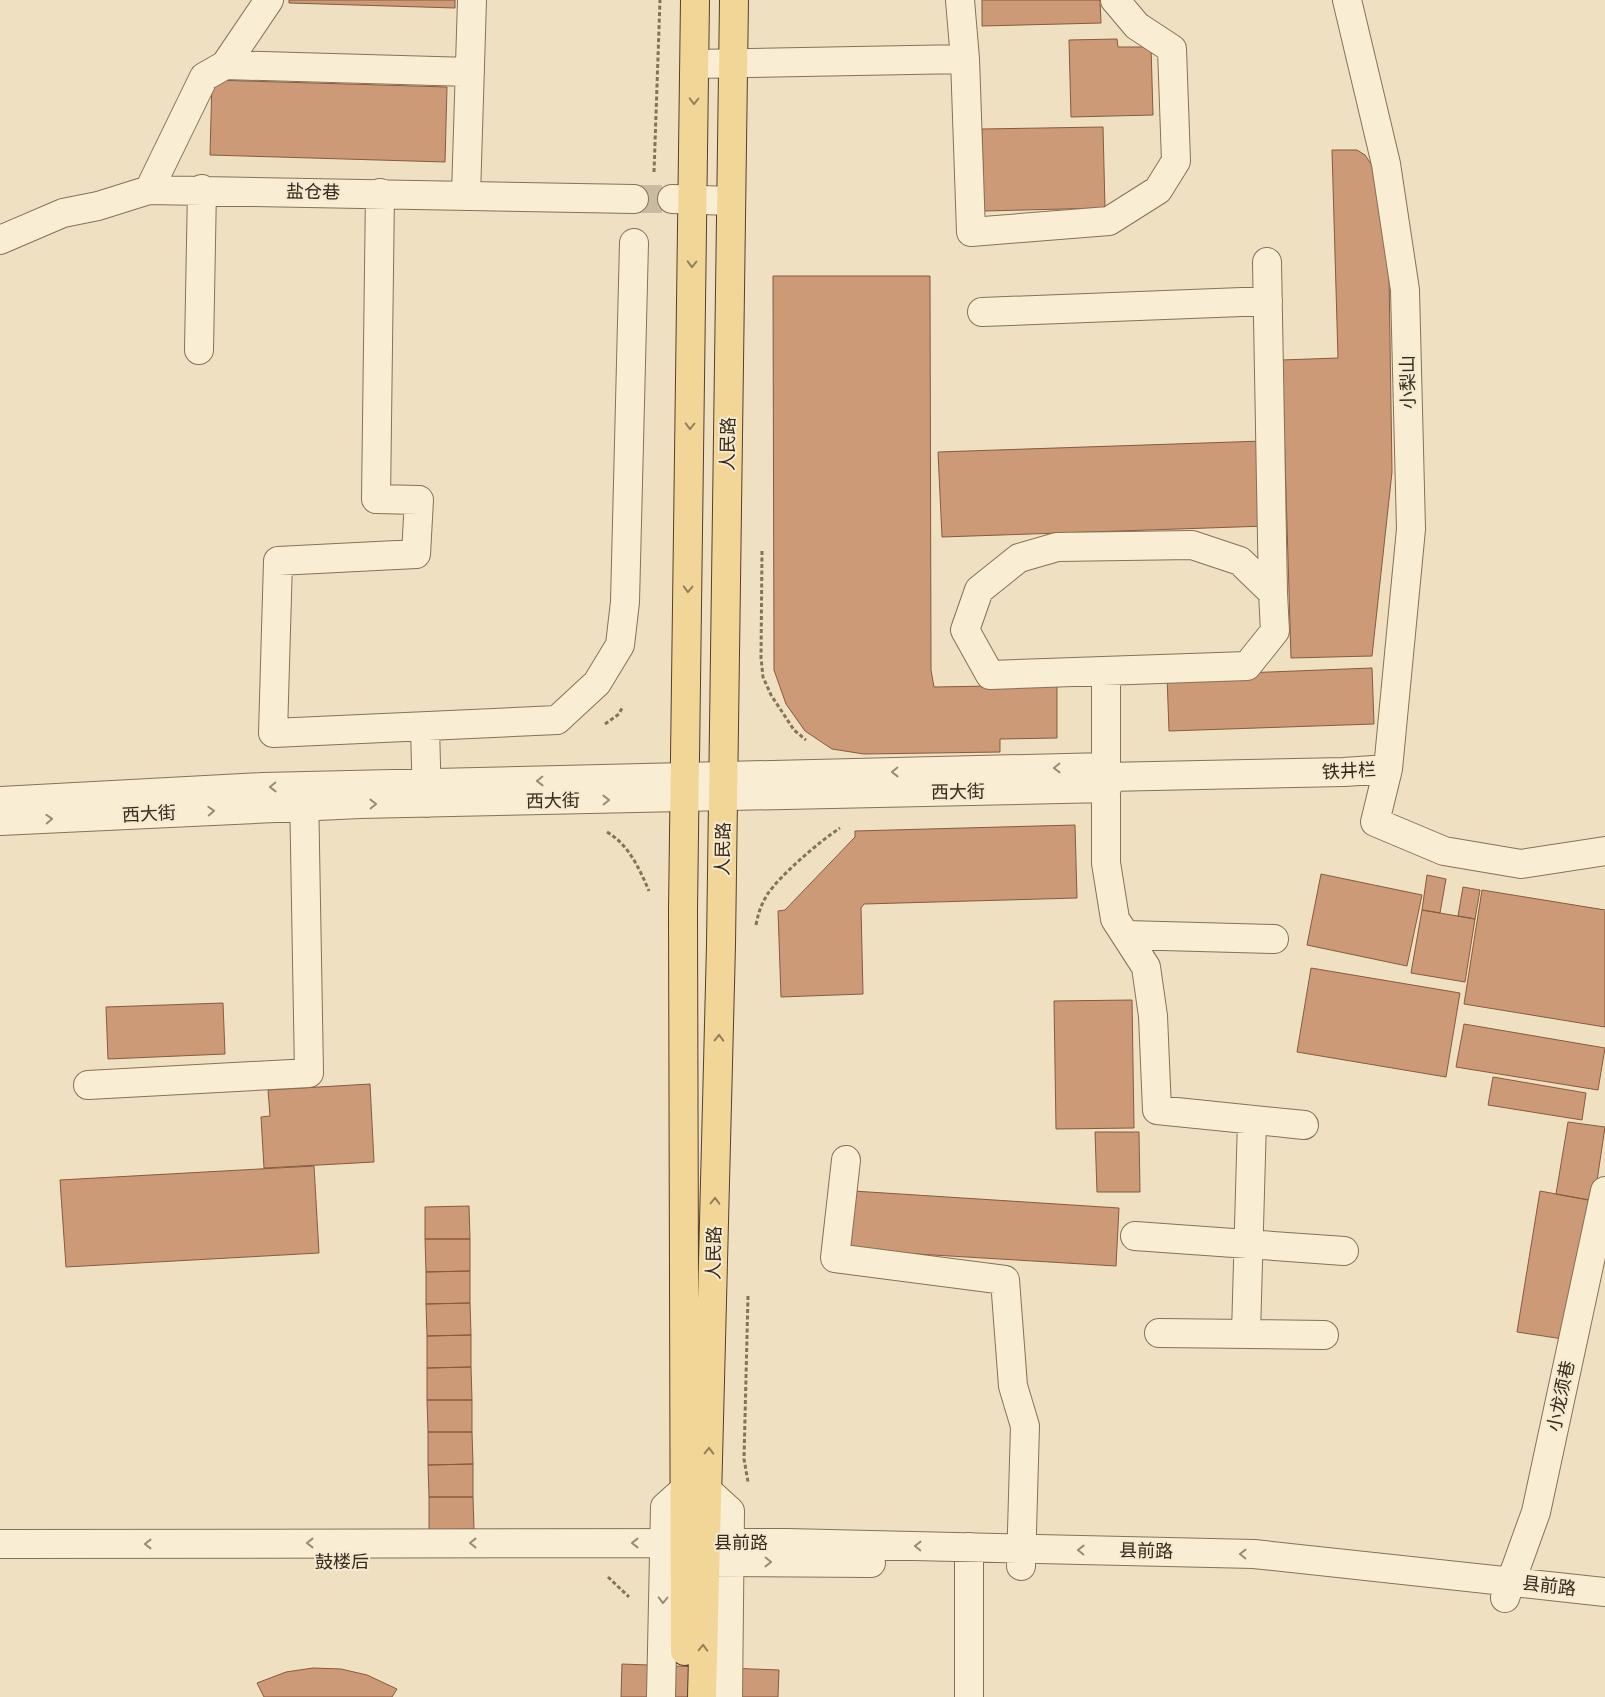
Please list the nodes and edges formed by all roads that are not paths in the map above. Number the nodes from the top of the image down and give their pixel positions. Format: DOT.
graph roads {
  1 [pos="270,0"];
  2 [pos="472,0"];
  3 [pos="696,0"];
  4 [pos="734,0"];
  5 [pos="960,0"];
  6 [pos="1115,0"];
  7 [pos="1347,0"];
  8 [pos="965,59"];
  9 [pos="695,64"];
  10 [pos="733,64"];
  11 [pos="225,65"];
  12 [pos="470,72"];
  13 [pos="202,189"];
  14 [pos="149,190"];
  15 [pos="380,193"];
  16 [pos="466,195"];
  17 [pos="634,199"];
  18 [pos="682,200"];
  19 [pos="731,201"];
  20 [pos="0,240"];
  21 [pos="634,243"];
  22 [pos="1267,262"];
  23 [pos="1268,301"];
  24 [pos="982,312"];
  25 [pos="199,350"];
  26 [pos="1273,593"];
  27 [pos="1106,671"];
  28 [pos="425,726"];
  29 [pos="1388,769"];
  30 [pos="1106,777"];
  31 [pos="685,787"];
  32 [pos="724,787"];
  33 [pos="426,793"];
  34 [pos="304,797"];
  35 [pos="0,801"];
  36 [pos="0,821"];
  37 [pos="1605,851"];
  38 [pos="1126,935"];
  39 [pos="1274,939"];
  40 [pos="88,1085"];
  41 [pos="1252,1120"];
  42 [pos="1304,1125"];
  43 [pos="846,1160"];
  44 [pos="1605,1191"];
  45 [pos="1134,1236"];
  46 [pos="1248,1244"];
  47 [pos="1344,1251"];
  48 [pos="1159,1333"];
  49 [pos="1246,1334"];
  50 [pos="1324,1335"];
  51 [pos="696,1491"];
  52 [pos="0,1544"];
  53 [pos="696,1552"];
  54 [pos="969,1556"];
  55 [pos="1022,1557"];
  56 [pos="0,1563"];
  57 [pos="1508,1590"];
  58 [pos="1605,1592"];
  59 [pos="1605,1609"];
  60 [pos="661,1697"];
  61 [pos="685,1697"];
  62 [pos="702,1697"];
  63 [pos="728,1697"];
  64 [pos="968,1697"];
  1 -- 11 [label="street"];
  2 -- 12 [label="street"];
  3 -- 9 [label="main road, 人民路"];
  4 -- 10 [label="main road, 人民路"];
  5 -- 8 [label="street"];
  6 -- 8 [label="street"];
  7 -- 29 [label="street, 小梨山"];
  8 -- 10 [label="street"];
  9 -- 10 [label="street"];
  9 -- 18 [label="main road, 人民路, one-way"];
  10 -- 19 [label="main road, 人民路"];
  11 -- 12 [label="street"];
  11 -- 14 [label="street"];
  12 -- 16 [label="street"];
  13 -- 14 [label="street, 盐仓巷"];
  13 -- 15 [label="street, 盐仓巷"];
  13 -- 25 [label="street"];
  14 -- 20 [label="street, 盐仓巷"];
  15 -- 16 [label="street, 盐仓巷"];
  15 -- 28 [label="street"];
  16 -- 17 [label="street, 盐仓巷"];
  18 -- 19 [label="street"];
  18 -- 31 [label="main road, 人民路, one-way"];
  19 -- 32 [label="main road, 人民路"];
  21 -- 28 [label="street"];
  22 -- 23 [label="street"];
  23 -- 24 [label="street"];
  23 -- 26 [label="street"];
  26 -- 27 [label="street"];
  26 -- 27 [label="street"];
  27 -- 30 [label="street"];
  28 -- 33 [label="street"];
  29 -- 30 [label="street, 铁井栏"];
  29 -- 37 [label="street, 铁井栏"];
  30 -- 32 [label="street, 西大街"];
  30 -- 38 [label="street"];
  31 -- 32 [label="street, 西大街"];
  31 -- 33 [label="street, 西大街"];
  31 -- 51 [label="main road, 人民路"];
  51 -- 32 [label="main road, 人民路, one-way"];
  33 -- 34 [label="street, 西大街"];
  34 -- 35 [label="street, 西大街, one-way"];
  36 -- 34 [label="street, 西大街, one-way"];
  34 -- 40 [label="street"];
  38 -- 39 [label="street"];
  38 -- 41 [label="street"];
  41 -- 42 [label="street"];
  41 -- 46 [label="street"];
  43 -- 55 [label="street"];
  44 -- 57 [label="street, 小龙须巷"];
  45 -- 46 [label="street"];
  46 -- 47 [label="street"];
  46 -- 49 [label="street"];
  48 -- 49 [label="street"];
  49 -- 50 [label="street"];
  51 -- 53 [label="main road, 人民路"];
  51 -- 53 [label="street"];
  53 -- 52 [label="street, 鼓楼后, one-way"];
  53 -- 54 [label="street, 县前路"];
  53 -- 56 [label="street, 鼓楼后"];
  53 -- 60 [label="street, one-way"];
  53 -- 61 [label="main road, 人民路"];
  62 -- 53 [label="main road, 人民路, one-way"];
  53 -- 63 [label="street"];
  54 -- 55 [label="street, 县前路"];
  54 -- 64 [label="street"];
  55 -- 57 [label="street, 县前路"];
  57 -- 58 [label="street, 县前路"];
  57 -- 59 [label="street, 县前路"];
}
